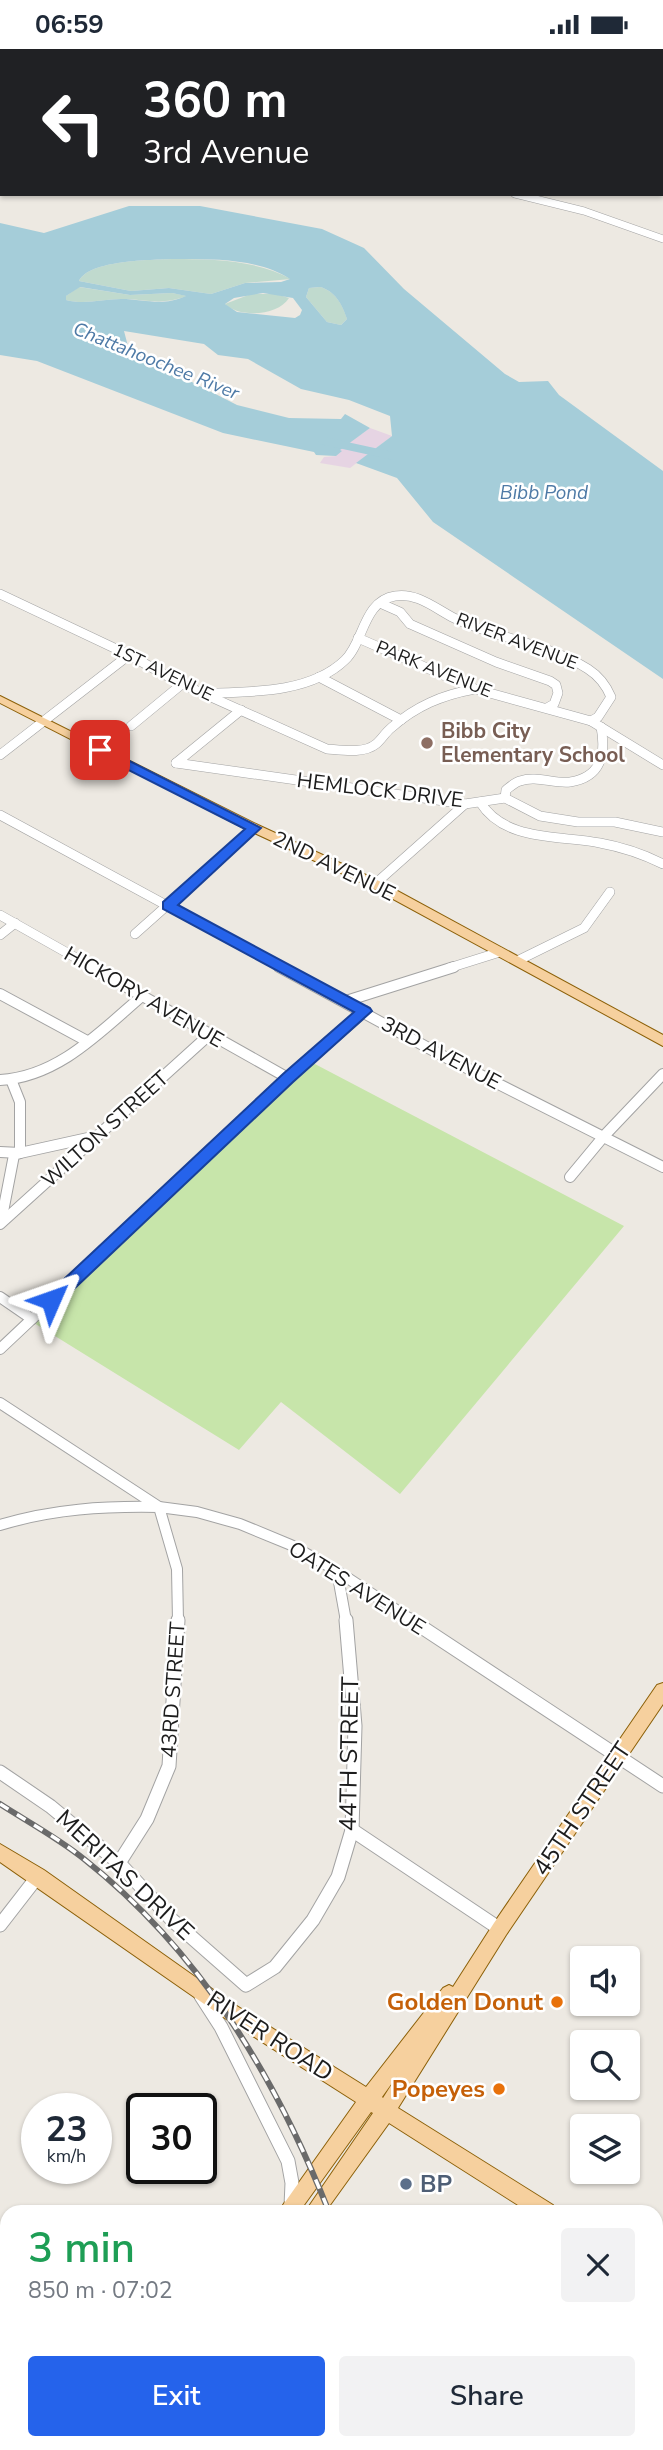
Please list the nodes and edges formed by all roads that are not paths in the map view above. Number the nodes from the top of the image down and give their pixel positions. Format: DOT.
graph roads {
  1 [pos="523,196"];
  2 [pos="663,239"];
  3 [pos="0,594"];
  4 [pos="382,604"];
  5 [pos="358,638"];
  6 [pos="129,655"];
  7 [pos="318,677"];
  8 [pos="182,684"];
  9 [pos="475,689"];
  10 [pos="209,694"];
  11 [pos="0,699"];
  12 [pos="547,708"];
  13 [pos="240,710"];
  14 [pos="401,720"];
  15 [pos="44,721"];
  16 [pos="591,721"];
  17 [pos="131,726"];
  18 [pos="601,727"];
  19 [pos="0,755"];
  20 [pos="663,765"];
  21 [pos="505,798"];
  22 [pos="480,802"];
  23 [pos="465,804"];
  24 [pos="0,815"];
  25 [pos="254,828"];
  26 [pos="663,832"];
  27 [pos="663,864"];
  28 [pos="375,884"];
  29 [pos="610,892"];
  30 [pos="168,905"];
  31 [pos="0,915"];
  32 [pos="15,923"];
  33 [pos="135,934"];
  34 [pos="0,935"];
  35 [pos="500,952"];
  36 [pos="519,960"];
  37 [pos="0,994"];
  38 [pos="142,996"];
  39 [pos="346,1001"];
  40 [pos="365,1011"];
  41 [pos="209,1035"];
  42 [pos="87,1041"];
  43 [pos="663,1041"];
  44 [pos="663,1075"];
  45 [pos="288,1078"];
  46 [pos="0,1080"];
  47 [pos="12,1082"];
  48 [pos="98,1136"];
  49 [pos="604,1136"];
  50 [pos="0,1152"];
  51 [pos="20,1153"];
  52 [pos="663,1167"];
  53 [pos="570,1177"];
  54 [pos="0,1224"];
  55 [pos="0,1297"];
  56 [pos="32,1319"];
  57 [pos="0,1349"];
  58 [pos="0,1403"];
  59 [pos="159,1507"];
  60 [pos="0,1525"];
  61 [pos="337,1571"];
  62 [pos="663,1690"];
  63 [pos="617,1756"];
  64 [pos="0,1772"];
  65 [pos="663,1786"];
  66 [pos="352,1830"];
  67 [pos="0,1852"];
  68 [pos="119,1863"];
  69 [pos="37,1875"];
  70 [pos="0,1925"];
  71 [pos="500,1929"];
  72 [pos="246,1985"];
  73 [pos="196,1987"];
  74 [pos="369,2100"];
  75 [pos="385,2112"];
  76 [pos="289,2205"];
  77 [pos="292,2205"];
  78 [pos="319,2205"];
  79 [pos="535,2205"];
  1 -- 2 [label="street"];
  3 -- 6 [label="street, 1ST AVENUE"];
  4 -- 5 [label="street"];
  4 -- 12 [label="street"];
  4 -- 16 [label="street, RIVER AVENUE"];
  5 -- 7 [label="street"];
  5 -- 9 [label="street, PARK AVENUE"];
  6 -- 8 [label="street, 1ST AVENUE"];
  6 -- 15 [label="street"];
  7 -- 10 [label="street"];
  7 -- 14 [label="street"];
  8 -- 10 [label="street, 1ST AVENUE"];
  8 -- 17 [label="street"];
  9 -- 12 [label="street, PARK AVENUE"];
  9 -- 14 [label="street"];
  10 -- 13 [label="street, 1ST AVENUE"];
  11 -- 15 [label="main road, 2ND AVENUE"];
  12 -- 16 [label="street, PARK AVENUE"];
  13 -- 14 [label="street, 1ST AVENUE"];
  13 -- 23 [label="street, HEMLOCK DRIVE"];
  15 -- 19 [label="street"];
  15 -- 25 [label="main road, 2ND AVENUE"];
  16 -- 18 [label="street, PARK AVENUE"];
  18 -- 20 [label="street, PARK AVENUE"];
  18 -- 21 [label="street"];
  21 -- 22 [label="street, HEMLOCK DRIVE"];
  21 -- 26 [label="street"];
  22 -- 23 [label="street, HEMLOCK DRIVE"];
  22 -- 27 [label="street"];
  23 -- 28 [label="street"];
  24 -- 30 [label="street, 3RD AVENUE"];
  25 -- 28 [label="main road, 2ND AVENUE"];
  25 -- 30 [label="street"];
  28 -- 35 [label="main road, 2ND AVENUE"];
  29 -- 36 [label="street"];
  30 -- 33 [label="street"];
  30 -- 39 [label="street, 3RD AVENUE"];
  31 -- 32 [label="street, HICKORY AVENUE"];
  32 -- 34 [label="street"];
  32 -- 38 [label="street, HICKORY AVENUE"];
  35 -- 36 [label="main road, 2ND AVENUE"];
  35 -- 39 [label="street"];
  36 -- 43 [label="main road, 2ND AVENUE"];
  37 -- 42 [label="street"];
  38 -- 41 [label="street, HICKORY AVENUE"];
  38 -- 42 [label="street"];
  39 -- 40 [label="street, 3RD AVENUE"];
  40 -- 45 [label="street"];
  40 -- 49 [label="street, 3RD AVENUE"];
  41 -- 45 [label="street, HICKORY AVENUE"];
  41 -- 48 [label="street, WILTON STREET"];
  42 -- 47 [label="street"];
  44 -- 49 [label="street"];
  45 -- 56 [label="street"];
  46 -- 47 [label="street"];
  47 -- 51 [label="street"];
  48 -- 51 [label="street"];
  48 -- 54 [label="street, WILTON STREET"];
  49 -- 52 [label="street, 3RD AVENUE"];
  49 -- 53 [label="street"];
  50 -- 51 [label="street"];
  51 -- 54 [label="street"];
  55 -- 56 [label="street"];
  56 -- 57 [label="street"];
  58 -- 59 [label="street, OATES AVENUE"];
  59 -- 60 [label="street"];
  59 -- 61 [label="street, OATES AVENUE"];
  59 -- 68 [label="street, 43RD STREET"];
  61 -- 63 [label="street, OATES AVENUE"];
  61 -- 66 [label="street, 44TH STREET"];
  62 -- 63 [label="main road, 45TH STREET"];
  63 -- 65 [label="street, OATES AVENUE"];
  63 -- 71 [label="main road, 45TH STREET"];
  64 -- 68 [label="street, MERITAS DRIVE"];
  66 -- 71 [label="street"];
  66 -- 72 [label="street, 44TH STREET"];
  67 -- 69 [label="main road, RIVER ROAD"];
  68 -- 72 [label="street, MERITAS DRIVE"];
  69 -- 70 [label="street"];
  69 -- 73 [label="main road, RIVER ROAD"];
  71 -- 74 [label="main road, 45TH STREET"];
  71 -- 75 [label="main road, 45TH STREET"];
  73 -- 74 [label="main road, RIVER ROAD"];
  73 -- 76 [label="street"];
  74 -- 75 [label="main road, RIVER ROAD"];
  74 -- 77 [label="main road, 45TH STREET"];
  75 -- 78 [label="main road, 45TH STREET"];
  75 -- 79 [label="main road, RIVER ROAD"];
}
